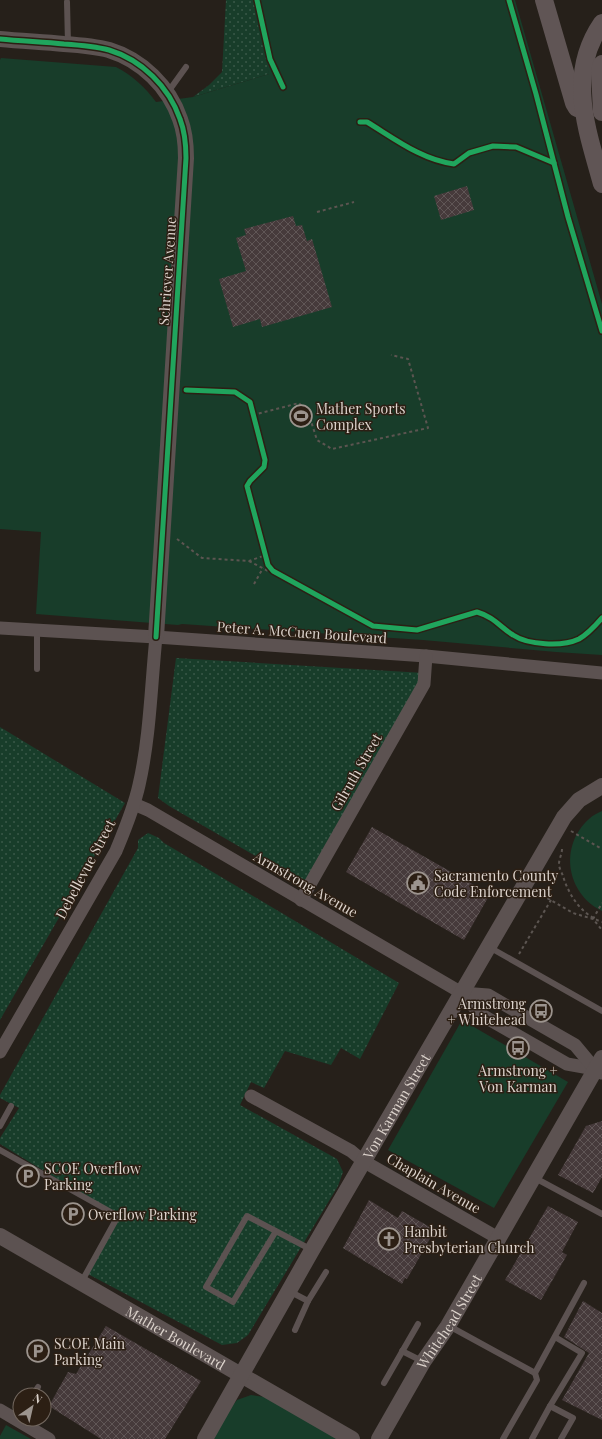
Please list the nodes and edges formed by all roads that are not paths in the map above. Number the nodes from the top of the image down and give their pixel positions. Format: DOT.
graph roads {
  1 [pos="544,0"];
  2 [pos="66,2"];
  3 [pos="602,23"];
  4 [pos="0,39"];
  5 [pos="68,44"];
  6 [pos="602,64"];
  7 [pos="186,67"];
  8 [pos="167,93"];
  9 [pos="602,112"];
  10 [pos="584,120"];
  11 [pos="602,184"];
  12 [pos="0,628"];
  13 [pos="37,631"];
  14 [pos="156,637"];
  15 [pos="426,656"];
  16 [pos="37,669"];
  17 [pos="602,673"];
  18 [pos="602,786"];
  19 [pos="134,804"];
  20 [pos="301,900"];
  21 [pos="489,947"];
  22 [pos="462,993"];
  23 [pos="602,1011"];
  24 [pos="0,1052"];
  25 [pos="600,1067"];
  26 [pos="251,1096"];
  27 [pos="10,1106"];
  28 [pos="0,1126"];
  29 [pos="0,1150"];
  30 [pos="364,1161"];
  31 [pos="533,1177"];
  32 [pos="602,1214"];
  33 [pos="276,1231"];
  34 [pos="0,1236"];
  35 [pos="498,1238"];
  36 [pos="312,1250"];
  37 [pos="326,1272"];
  38 [pos="81,1283"];
  39 [pos="584,1283"];
  40 [pos="289,1291"];
  41 [pos="308,1301"];
  42 [pos="418,1324"];
  43 [pos="448,1326"];
  44 [pos="295,1330"];
  45 [pos="555,1337"];
  46 [pos="402,1351"];
  47 [pos="423,1362"];
  48 [pos="535,1374"];
  49 [pos="241,1375"];
  50 [pos="384,1383"];
  51 [pos="550,1406"];
  52 [pos="0,1410"];
  53 [pos="12,1416"];
  54 [pos="31,1427"];
  55 [pos="50,1439"];
  56 [pos="205,1439"];
  57 [pos="352,1439"];
  58 [pos="379,1439"];
  59 [pos="503,1439"];
  60 [pos="532,1439"];
  61 [pos="561,1439"];
  1 -- 10 [label="main road"];
  2 -- 5 [label="lane"];
  3 -- 10 [label="main road"];
  4 -- 5 [label="street, Schriever Avenue"];
  5 -- 8 [label="street, Schriever Avenue"];
  6 -- 9 [label="main road"];
  7 -- 8 [label="lane"];
  8 -- 14 [label="street, Schriever Avenue"];
  10 -- 11 [label="main road"];
  12 -- 13 [label="street, Peter A. McCuen Boulevard"];
  13 -- 14 [label="street, Peter A. McCuen Boulevard"];
  13 -- 16 [label="lane"];
  14 -- 15 [label="street, Peter A. McCuen Boulevard"];
  14 -- 19 [label="street, Debellevue Street"];
  15 -- 17 [label="street, Peter A. McCuen Boulevard"];
  15 -- 20 [label="street, Gilruth Street"];
  18 -- 21 [label="street, Von Karman Street"];
  19 -- 20 [label="street, Armstrong Avenue"];
  19 -- 24 [label="street, Debellevue Street"];
  20 -- 22 [label="street, Armstrong Avenue"];
  21 -- 22 [label="street, Von Karman Street"];
  21 -- 23 [label="lane"];
  22 -- 25 [label="street, Armstrong Avenue"];
  22 -- 25 [label="street, Armstrong Avenue"];
  22 -- 30 [label="street, Von Karman Street"];
  25 -- 31 [label="street, Whitehead Street"];
  26 -- 30 [label="street, Chaplain Avenue"];
  27 -- 28 [label="lane"];
  29 -- 38 [label="lane"];
  30 -- 35 [label="street, Chaplain Avenue"];
  30 -- 36 [label="street, Von Karman Street"];
  31 -- 32 [label="lane"];
  31 -- 35 [label="street, Whitehead Street"];
  33 -- 33 [label="lane"];
  33 -- 36 [label="lane"];
  34 -- 38 [label="street, Mather Boulevard"];
  35 -- 43 [label="street, Whitehead Street"];
  36 -- 40 [label="street, Von Karman Street"];
  37 -- 41 [label="lane"];
  38 -- 49 [label="street, Mather Boulevard"];
  39 -- 45 [label="lane"];
  40 -- 41 [label="lane"];
  40 -- 49 [label="street, Von Karman Street"];
  41 -- 44 [label="lane"];
  42 -- 46 [label="lane"];
  43 -- 47 [label="street, Whitehead Street"];
  43 -- 48 [label="lane"];
  45 -- 48 [label="lane"];
  45 -- 51 [label="lane"];
  46 -- 47 [label="lane"];
  46 -- 50 [label="lane"];
  47 -- 58 [label="street, Whitehead Street"];
  48 -- 59 [label="lane"];
  49 -- 56 [label="street, Von Karman Street"];
  49 -- 57 [label="street, Mather Boulevard"];
  51 -- 60 [label="lane"];
  51 -- 61 [label="lane"];
  52 -- 53 [label="street"];
  54 -- 55 [label="street"];
}
